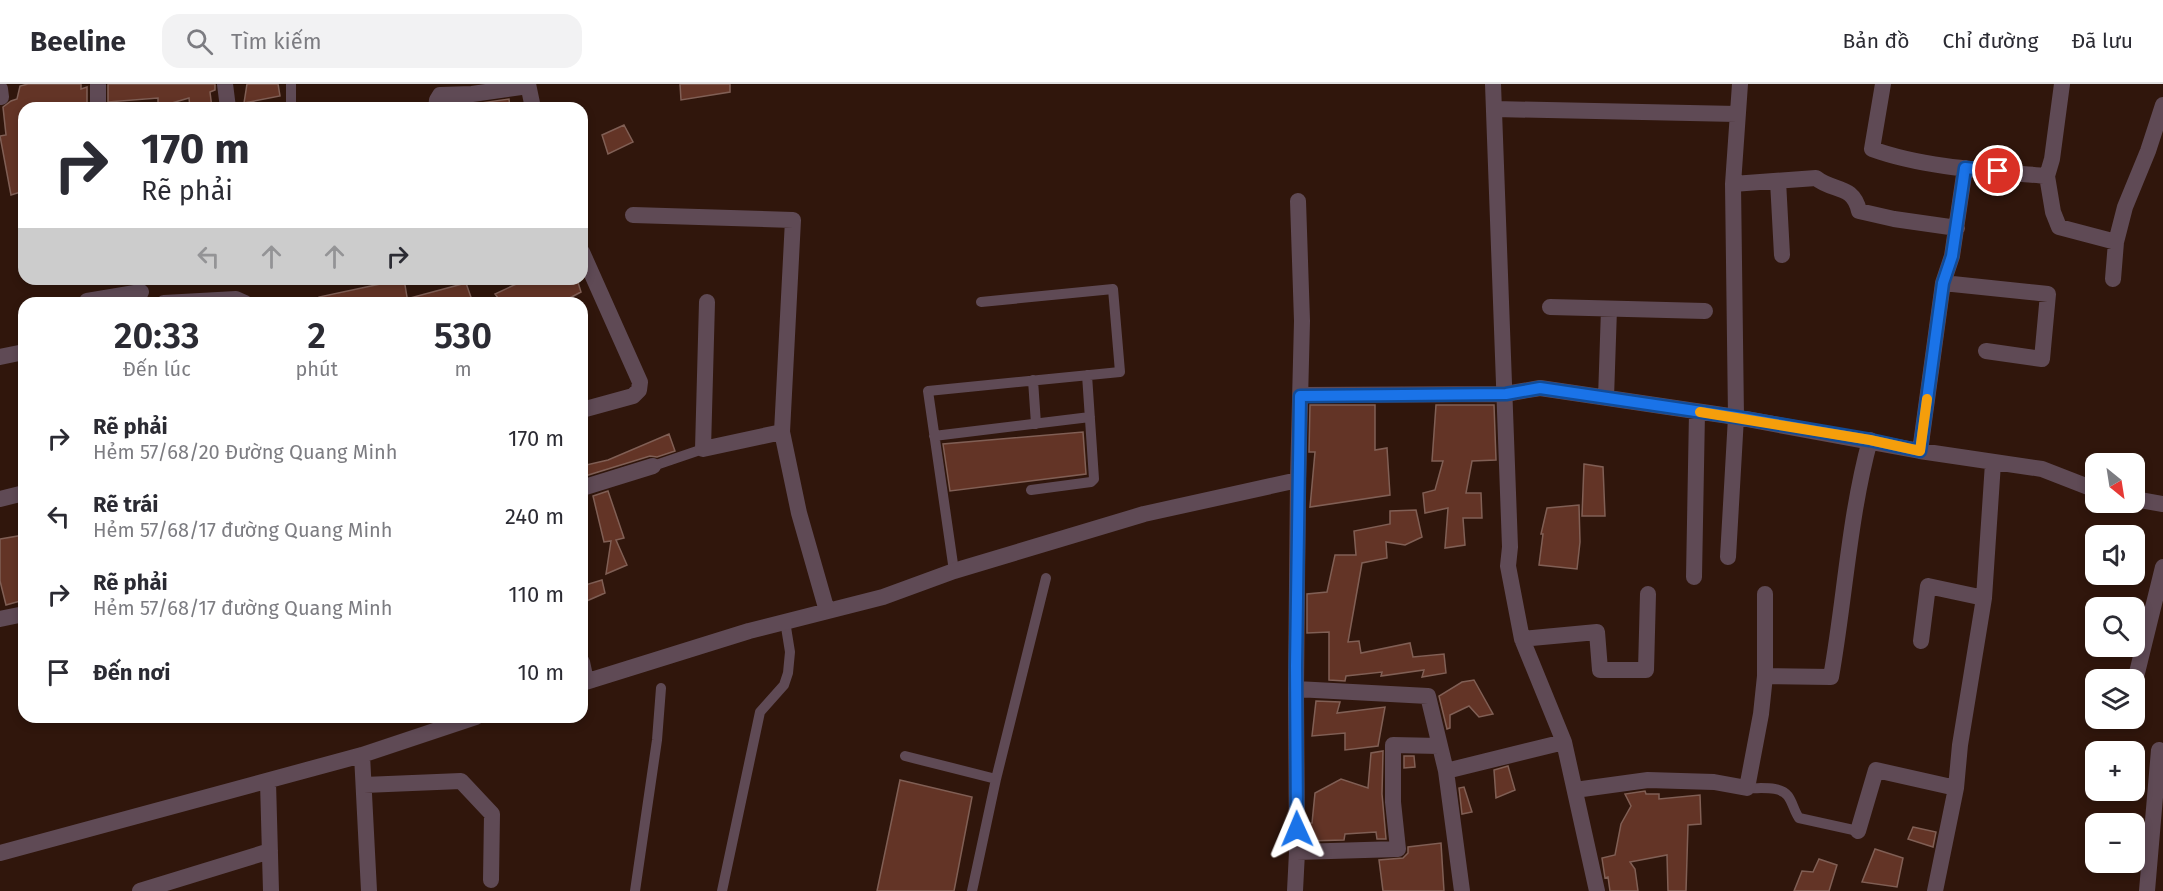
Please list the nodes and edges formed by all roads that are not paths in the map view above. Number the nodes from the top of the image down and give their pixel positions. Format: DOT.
graph roads {
  1 [pos="98,84"];
  2 [pos="225,84"];
  3 [pos="291,84"];
  4 [pos="1493,84"];
  5 [pos="1740,84"];
  6 [pos="1883,84"];
  7 [pos="2062,84"];
  8 [pos="528,85"];
  9 [pos="0,89"];
  10 [pos="1,97"];
  11 [pos="98,102"];
  12 [pos="227,102"];
  13 [pos="291,102"];
  14 [pos="437,102"];
  15 [pos="532,102"];
  16 [pos="2163,105"];
  17 [pos="1495,109"];
  18 [pos="1737,114"];
  19 [pos="1965,168"];
  20 [pos="2047,176"];
  21 [pos="1778,181"];
  22 [pos="1733,184"];
  23 [pos="1298,201"];
  24 [pos="633,215"];
  25 [pos="1957,228"];
  26 [pos="2116,242"];
  27 [pos="1782,255"];
  28 [pos="588,265"];
  29 [pos="2113,279"];
  30 [pos="1943,283"];
  31 [pos="141,291"];
  32 [pos="109,297"];
  33 [pos="706,302"];
  34 [pos="981,302"];
  35 [pos="1550,307"];
  36 [pos="1609,309"];
  37 [pos="1705,311"];
  38 [pos="1986,351"];
  39 [pos="18,353"];
  40 [pos="0,357"];
  41 [pos="1087,375"];
  42 [pos="1033,380"];
  43 [pos="1506,394"];
  44 [pos="1300,396"];
  45 [pos="1606,398"];
  46 [pos="588,408"];
  47 [pos="1696,412"];
  48 [pos="1090,417"];
  49 [pos="1736,417"];
  50 [pos="1036,424"];
  51 [pos="783,432"];
  52 [pos="934,436"];
  53 [pos="1870,440"];
  54 [pos="703,449"];
  55 [pos="1920,451"];
  56 [pos="1993,463"];
  57 [pos="653,466"];
  58 [pos="1298,480"];
  59 [pos="588,486"];
  60 [pos="2085,486"];
  61 [pos="1032,490"];
  62 [pos="18,494"];
  63 [pos="0,499"];
  64 [pos="2145,501"];
  65 [pos="2163,504"];
  66 [pos="1728,557"];
  67 [pos="2163,567"];
  68 [pos="954,571"];
  69 [pos="1694,577"];
  70 [pos="1046,578"];
  71 [pos="2161,587"];
  72 [pos="1648,594"];
  73 [pos="1765,594"];
  74 [pos="1984,598"];
  75 [pos="827,611"];
  76 [pos="18,616"];
  77 [pos="0,620"];
  78 [pos="785,621"];
  79 [pos="1522,639"];
  80 [pos="1921,641"];
  81 [pos="2139,669"];
  82 [pos="1765,676"];
  83 [pos="588,681"];
  84 [pos="661,688"];
  85 [pos="1296,689"];
  86 [pos="458,723"];
  87 [pos="1564,742"];
  88 [pos="1439,746"];
  89 [pos="2160,750"];
  90 [pos="362,755"];
  91 [pos="904,756"];
  92 [pos="1446,771"];
  93 [pos="996,779"];
  94 [pos="268,782"];
  95 [pos="364,785"];
  96 [pos="1747,788"];
  97 [pos="1956,788"];
  98 [pos="1575,790"];
  99 [pos="1858,831"];
  100 [pos="270,850"];
  101 [pos="0,852"];
  102 [pos="1297,852"];
  103 [pos="491,880"];
  104 [pos="140,891"];
  105 [pos="272,891"];
  106 [pos="369,891"];
  107 [pos="635,891"];
  108 [pos="722,891"];
  109 [pos="972,891"];
  110 [pos="1295,891"];
  111 [pos="1462,891"];
  112 [pos="1597,891"];
  113 [pos="1935,891"];
  114 [pos="2147,891"];
  1 -- 11 [label="street"];
  2 -- 12 [label="street"];
  3 -- 13 [label="lane"];
  4 -- 17 [label="street"];
  5 -- 18 [label="street"];
  6 -- 19 [label="street"];
  7 -- 20 [label="street"];
  8 -- 14 [label="street"];
  8 -- 15 [label="street"];
  9 -- 10 [label="street"];
  16 -- 26 [label="street"];
  17 -- 18 [label="street"];
  17 -- 43 [label="street"];
  18 -- 22 [label="street"];
  19 -- 20 [label="street"];
  19 -- 25 [label="street"];
  20 -- 26 [label="street"];
  21 -- 22 [label="street"];
  21 -- 25 [label="street"];
  21 -- 27 [label="street"];
  22 -- 49 [label="street"];
  23 -- 44 [label="street"];
  24 -- 51 [label="street"];
  25 -- 30 [label="street"];
  26 -- 29 [label="street"];
  28 -- 46 [label="street"];
  30 -- 38 [label="street"];
  30 -- 55 [label="street"];
  31 -- 32 [label="street"];
  33 -- 54 [label="street"];
  34 -- 41 [label="lane"];
  35 -- 36 [label="street"];
  36 -- 37 [label="street"];
  36 -- 45 [label="street"];
  39 -- 40 [label="street"];
  41 -- 42 [label="lane"];
  41 -- 48 [label="lane"];
  42 -- 50 [label="lane"];
  42 -- 52 [label="lane"];
  43 -- 44 [label="street"];
  43 -- 45 [label="street"];
  43 -- 79 [label="street"];
  44 -- 58 [label="street"];
  45 -- 47 [label="street"];
  47 -- 49 [label="street"];
  47 -- 69 [label="street"];
  48 -- 50 [label="lane"];
  48 -- 61 [label="lane"];
  49 -- 53 [label="street"];
  49 -- 66 [label="street"];
  50 -- 52 [label="lane"];
  51 -- 54 [label="street"];
  51 -- 75 [label="street"];
  52 -- 68 [label="lane"];
  53 -- 55 [label="street"];
  53 -- 82 [label="street"];
  54 -- 57 [label="lane"];
  55 -- 56 [label="street"];
  56 -- 60 [label="street"];
  56 -- 74 [label="street"];
  57 -- 59 [label="street"];
  58 -- 68 [label="street"];
  58 -- 85 [label="street"];
  62 -- 63 [label="street"];
  64 -- 65 [label="street"];
  67 -- 71 [label="street"];
  68 -- 75 [label="street"];
  70 -- 93 [label="lane"];
  71 -- 81 [label="street"];
  72 -- 79 [label="street"];
  73 -- 82 [label="street"];
  74 -- 80 [label="street"];
  74 -- 97 [label="street"];
  75 -- 78 [label="street"];
  76 -- 77 [label="street"];
  78 -- 83 [label="street"];
  78 -- 108 [label="lane"];
  79 -- 87 [label="street"];
  82 -- 96 [label="street"];
  84 -- 107 [label="lane"];
  85 -- 88 [label="street"];
  85 -- 102 [label="street"];
  86 -- 90 [label="street"];
  87 -- 92 [label="street"];
  87 -- 98 [label="street"];
  88 -- 92 [label="street"];
  88 -- 102 [label="street"];
  89 -- 114 [label="street"];
  90 -- 94 [label="street"];
  90 -- 95 [label="street"];
  91 -- 93 [label="lane"];
  92 -- 111 [label="street"];
  93 -- 109 [label="lane"];
  94 -- 100 [label="street"];
  94 -- 101 [label="street"];
  95 -- 103 [label="street"];
  95 -- 106 [label="street"];
  96 -- 98 [label="street"];
  96 -- 99 [label="lane"];
  97 -- 99 [label="street"];
  97 -- 113 [label="street"];
  98 -- 112 [label="street"];
  100 -- 104 [label="street"];
  100 -- 105 [label="street"];
  102 -- 110 [label="street"];
}
